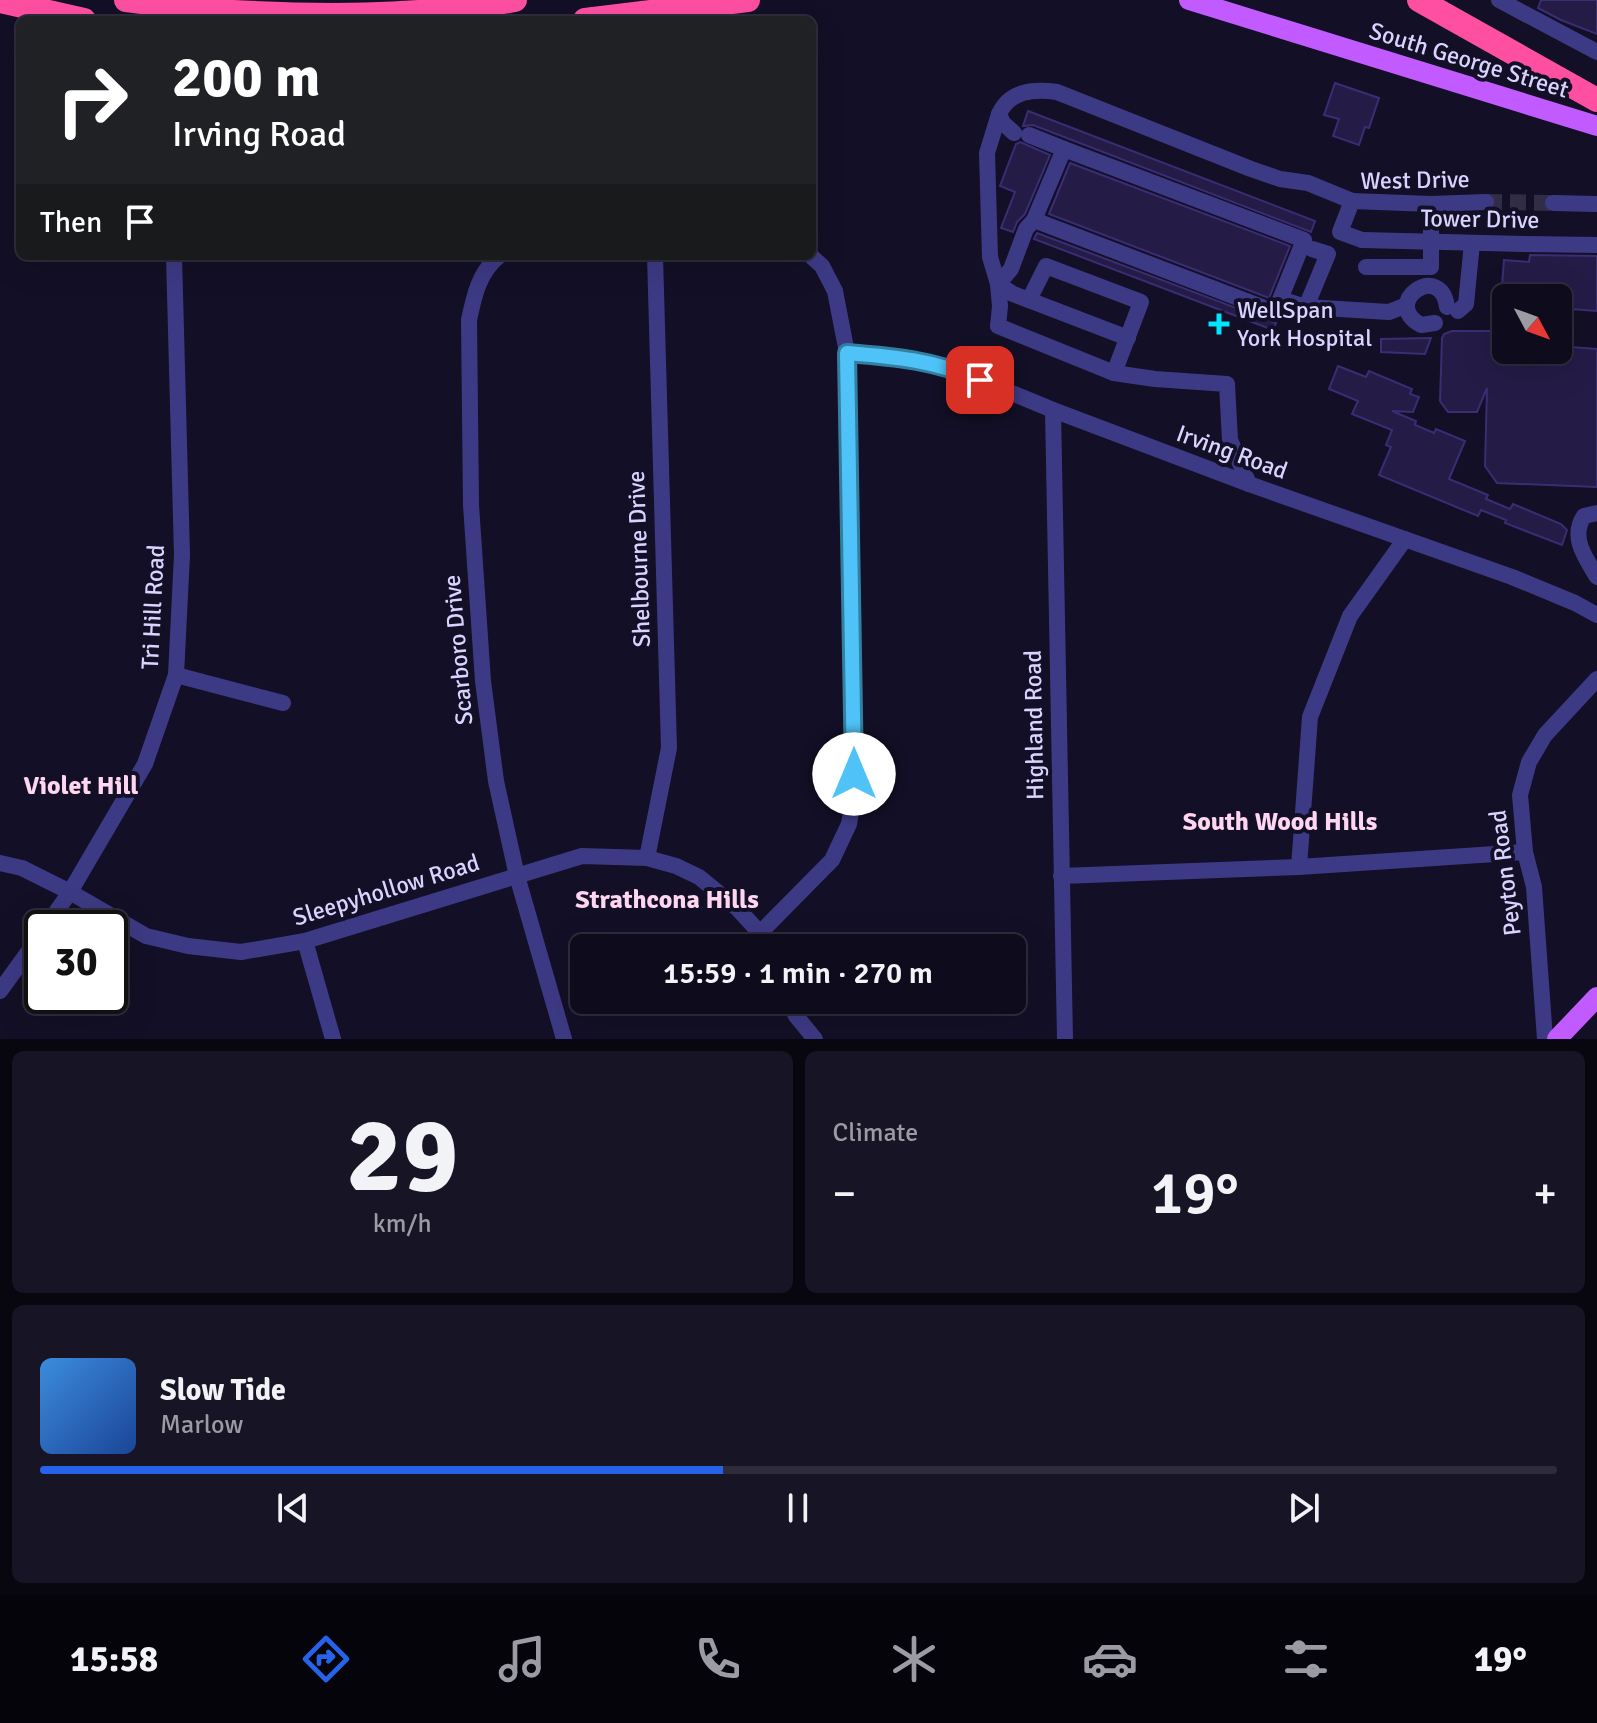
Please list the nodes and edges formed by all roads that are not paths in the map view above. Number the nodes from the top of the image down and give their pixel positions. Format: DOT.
graph roads {
  1 [pos="126,0"];
  2 [pos="515,0"];
  3 [pos="748,0"];
  4 [pos="1189,0"];
  5 [pos="1419,0"];
  6 [pos="1499,0"];
  7 [pos="0,1"];
  8 [pos="66,16"];
  9 [pos="618,16"];
  10 [pos="1597,52"];
  11 [pos="1597,100"];
  12 [pos="999,114"];
  13 [pos="1597,126"];
  14 [pos="1064,149"];
  15 [pos="1352,201"];
  16 [pos="1486,202"];
  17 [pos="1553,203"];
  18 [pos="1431,204"];
  19 [pos="1597,204"];
  20 [pos="1034,220"];
  21 [pos="1340,232"];
  22 [pos="1472,243"];
  23 [pos="1597,245"];
  24 [pos="174,260"];
  25 [pos="494,260"];
  26 [pos="655,260"];
  27 [pos="815,260"];
  28 [pos="1366,267"];
  29 [pos="998,284"];
  30 [pos="1029,300"];
  31 [pos="1284,300"];
  32 [pos="1407,305"];
  33 [pos="1306,307"];
  34 [pos="1435,323"];
  35 [pos="1128,338"];
  36 [pos="847,353"];
  37 [pos="1114,373"];
  38 [pos="1053,410"];
  39 [pos="1249,484"];
  40 [pos="1597,513"];
  41 [pos="1405,539"];
  42 [pos="1597,577"];
  43 [pos="1597,615"];
  44 [pos="176,675"];
  45 [pos="1597,679"];
  46 [pos="283,703"];
  47 [pos="1525,852"];
  48 [pos="647,858"];
  49 [pos="0,863"];
  50 [pos="1299,867"];
  51 [pos="517,876"];
  52 [pos="1061,876"];
  53 [pos="70,892"];
  54 [pos="58,910"];
  55 [pos="757,934"];
  56 [pos="769,934"];
  57 [pos="305,941"];
  58 [pos="24,958"];
  59 [pos="0,991"];
  60 [pos="1597,997"];
  61 [pos="795,1014"];
  62 [pos="333,1039"];
  63 [pos="564,1039"];
  64 [pos="815,1039"];
  65 [pos="1065,1039"];
  66 [pos="1545,1039"];
  67 [pos="1557,1039"];
  1 -- 2 [label="highway, bridge"];
  3 -- 9 [label="highway"];
  4 -- 13 [label="main road, South George Street"];
  5 -- 11 [label="highway"];
  6 -- 10 [label="street"];
  7 -- 8 [label="highway"];
  12 -- 14 [label="street"];
  12 -- 15 [label="street"];
  12 -- 29 [label="street"];
  14 -- 20 [label="street"];
  14 -- 20 [label="street"];
  15 -- 18 [label="street, West Drive"];
  15 -- 21 [label="street, West Drive"];
  16 -- 18 [label="street, West Drive"];
  17 -- 19 [label="street"];
  18 -- 28 [label="street"];
  20 -- 29 [label="street"];
  21 -- 22 [label="street, Tower Drive, bridge"];
  21 -- 33 [label="street, West Drive"];
  22 -- 23 [label="street, Tower Drive, bridge"];
  22 -- 32 [label="street"];
  24 -- 44 [label="street, Tri Hill Road"];
  25 -- 51 [label="street, Scarboro Drive"];
  26 -- 48 [label="street, Shelbourne Drive"];
  27 -- 36 [label="street"];
  29 -- 30 [label="street"];
  29 -- 37 [label="street"];
  30 -- 35 [label="street"];
  30 -- 35 [label="street"];
  31 -- 33 [label="street"];
  32 -- 33 [label="street"];
  32 -- 34 [label="street"];
  35 -- 37 [label="street"];
  36 -- 38 [label="street, Irving Road"];
  36 -- 56 [label="street"];
  37 -- 39 [label="street"];
  38 -- 39 [label="street, Irving Road"];
  38 -- 52 [label="street, Highland Road"];
  39 -- 41 [label="street, Irving Road"];
  40 -- 42 [label="street"];
  41 -- 43 [label="street, Irving Road"];
  41 -- 50 [label="street"];
  44 -- 46 [label="street"];
  44 -- 53 [label="street, Tri Hill Road"];
  45 -- 47 [label="street, Peyton Road"];
  47 -- 50 [label="street"];
  47 -- 66 [label="street, Peyton Road"];
  48 -- 51 [label="street, Sleepyhollow Road"];
  48 -- 55 [label="street, Sleepyhollow Road"];
  49 -- 53 [label="street, Sleepyhollow Road"];
  50 -- 52 [label="street"];
  51 -- 57 [label="street, Sleepyhollow Road"];
  51 -- 63 [label="street, Scarboro Drive"];
  52 -- 65 [label="street, Highland Road"];
  53 -- 54 [label="street, Tri Hill Road"];
  53 -- 57 [label="street, Sleepyhollow Road"];
  57 -- 62 [label="street"];
  58 -- 59 [label="street"];
  60 -- 67 [label="main road"];
  61 -- 64 [label="street"];
}
